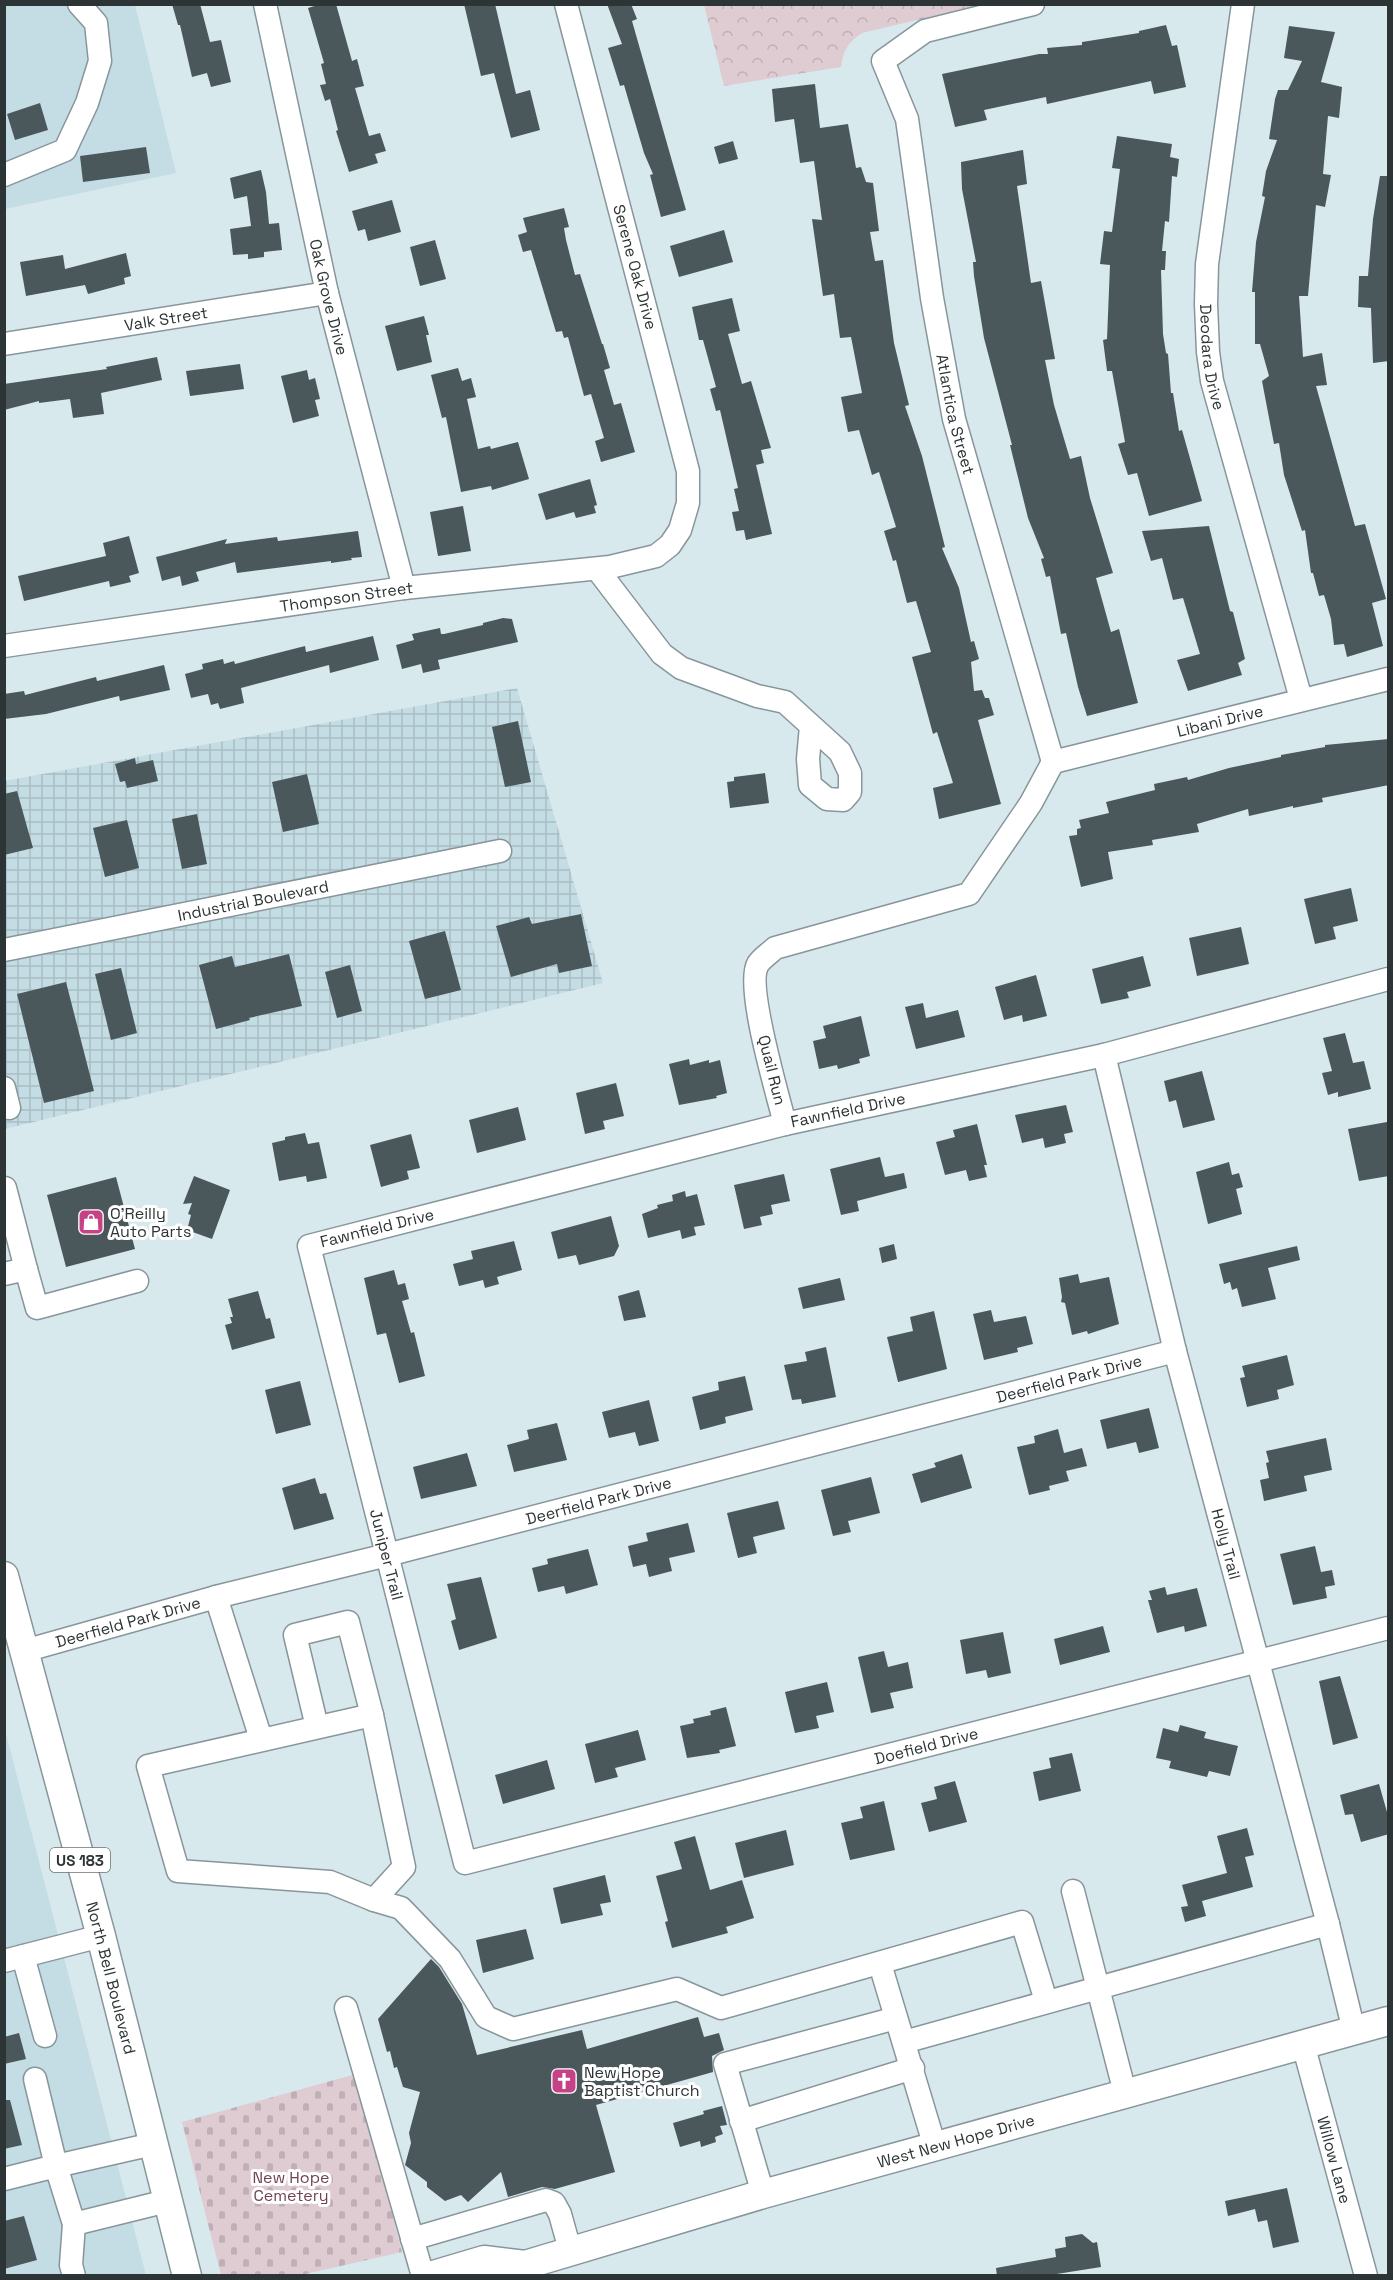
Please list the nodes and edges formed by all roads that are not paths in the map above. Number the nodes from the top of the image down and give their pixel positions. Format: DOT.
graph roads {
  1 [pos="78,4"];
  2 [pos="265,4"];
  3 [pos="566,4"];
  4 [pos="1033,4"];
  5 [pos="1244,4"];
  6 [pos="4,175"];
  7 [pos="327,292"];
  8 [pos="4,344"];
  9 [pos="680,530"];
  10 [pos="597,569"];
  11 [pos="404,588"];
  12 [pos="4,646"];
  13 [pos="1389,679"];
  14 [pos="1301,699"];
  15 [pos="811,726"];
  16 [pos="1053,762"];
  17 [pos="500,851"];
  18 [pos="4,950"];
  19 [pos="1389,979"];
  20 [pos="1104,1055"];
  21 [pos="785,1124"];
  22 [pos="5,1188"];
  23 [pos="309,1246"];
  24 [pos="26,1269"];
  25 [pos="4,1274"];
  26 [pos="137,1281"];
  27 [pos="1175,1351"];
  28 [pos="387,1555"];
  29 [pos="4,1576"];
  30 [pos="216,1597"];
  31 [pos="1389,1628"];
  32 [pos="24,1652"];
  33 [pos="1257,1661"];
  34 [pos="372,1715"];
  35 [pos="317,1727"];
  36 [pos="261,1739"];
  37 [pos="465,1863"];
  38 [pos="1073,1891"];
  39 [pos="374,1900"];
  40 [pos="1328,1924"];
  41 [pos="101,1936"];
  42 [pos="14,1958"];
  43 [pos="880,1964"];
  44 [pos="1097,1986"];
  45 [pos="1046,2001"];
  46 [pos="346,2008"];
  47 [pos="896,2018"];
  48 [pos="1389,2021"];
  49 [pos="1354,2031"];
  50 [pos="45,2036"];
  51 [pos="904,2042"];
  52 [pos="1303,2044"];
  53 [pos="913,2068"];
  54 [pos="35,2079"];
  55 [pos="1125,2093"];
  56 [pos="741,2121"];
  57 [pos="153,2144"];
  58 [pos="935,2147"];
  59 [pos="56,2166"];
  60 [pos="4,2179"];
  61 [pos="763,2194"];
  62 [pos="167,2201"];
  63 [pos="74,2224"];
  64 [pos="412,2239"];
  65 [pos="570,2250"];
  66 [pos="523,2272"];
  67 [pos="74,2276"];
  68 [pos="187,2276"];
  69 [pos="423,2276"];
  70 [pos="430,2276"];
  71 [pos="1366,2276"];
  1 -- 6 [label="street"];
  2 -- 7 [label="street, Oak Grove Drive"];
  3 -- 9 [label="street, Serene Oak Drive"];
  4 -- 16 [label="street, Atlantica Street"];
  5 -- 14 [label="street, Deodara Drive"];
  7 -- 8 [label="street, Valk Street"];
  7 -- 11 [label="street, Oak Grove Drive"];
  9 -- 10 [label="street, Thompson Street"];
  10 -- 11 [label="street, Thompson Street"];
  10 -- 15 [label="street"];
  11 -- 12 [label="street, Thompson Street"];
  13 -- 14 [label="street, Libani Drive"];
  14 -- 16 [label="street, Libani Drive"];
  16 -- 21 [label="street, Quail Run"];
  17 -- 18 [label="street, Industrial Boulevard"];
  19 -- 20 [label="street, Fawnfield Drive"];
  20 -- 21 [label="street, Fawnfield Drive"];
  20 -- 27 [label="street, Holly Trail"];
  21 -- 23 [label="street, Fawnfield Drive"];
  22 -- 24 [label="street"];
  23 -- 28 [label="street, Juniper Trail"];
  24 -- 25 [label="street"];
  24 -- 26 [label="street"];
  27 -- 28 [label="street, Deerfield Park Drive"];
  27 -- 33 [label="street, Holly Trail"];
  28 -- 30 [label="street, Deerfield Park Drive"];
  28 -- 37 [label="street, Juniper Trail"];
  29 -- 32 [label="main road, North Bell Boulevard / US 183"];
  30 -- 32 [label="street, Deerfield Park Drive"];
  30 -- 36 [label="street"];
  31 -- 33 [label="street, Doefield Drive"];
  32 -- 41 [label="main road, North Bell Boulevard / US 183"];
  33 -- 37 [label="street, Doefield Drive"];
  33 -- 40 [label="street, Holly Trail"];
  34 -- 35 [label="street"];
  34 -- 35 [label="street"];
  34 -- 39 [label="street"];
  35 -- 36 [label="street"];
  36 -- 39 [label="street"];
  38 -- 44 [label="street"];
  39 -- 43 [label="street"];
  40 -- 44 [label="street"];
  40 -- 49 [label="street, Holly Trail"];
  41 -- 42 [label="street"];
  41 -- 57 [label="main road, North Bell Boulevard / US 183"];
  42 -- 50 [label="street"];
  43 -- 45 [label="street"];
  43 -- 47 [label="street"];
  44 -- 45 [label="street"];
  44 -- 55 [label="street"];
  45 -- 51 [label="street"];
  46 -- 64 [label="street"];
  47 -- 51 [label="street"];
  47 -- 56 [label="street"];
  48 -- 49 [label="main road, West New Hope Drive"];
  49 -- 52 [label="main road, West New Hope Drive"];
  51 -- 53 [label="street"];
  52 -- 55 [label="main road, West New Hope Drive"];
  52 -- 71 [label="street, Willow Lane"];
  53 -- 56 [label="street"];
  53 -- 58 [label="street"];
  54 -- 59 [label="street"];
  55 -- 58 [label="main road, West New Hope Drive"];
  56 -- 61 [label="street"];
  57 -- 59 [label="street"];
  57 -- 62 [label="main road, North Bell Boulevard / US 183"];
  58 -- 61 [label="main road, West New Hope Drive"];
  59 -- 60 [label="street"];
  59 -- 63 [label="street"];
  61 -- 65 [label="main road, West New Hope Drive"];
  62 -- 63 [label="street"];
  62 -- 68 [label="main road, North Bell Boulevard / US 183"];
  63 -- 67 [label="street"];
  64 -- 65 [label="street"];
  64 -- 69 [label="street"];
  65 -- 66 [label="main road, West New Hope Drive"];
  66 -- 70 [label="main road, West New Hope Drive"];
}
